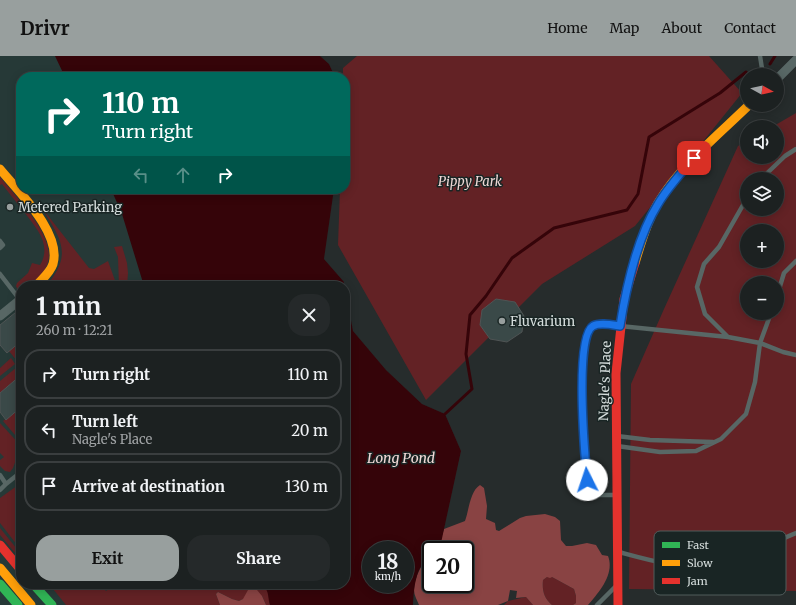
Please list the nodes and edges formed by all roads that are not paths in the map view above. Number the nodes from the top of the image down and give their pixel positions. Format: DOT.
graph roads {
  1 [pos="760,56"];
  2 [pos="796,60"];
  3 [pos="762,68"];
  4 [pos="784,72"];
  5 [pos="742,112"];
  6 [pos="796,149"];
  7 [pos="0,169"];
  8 [pos="768,172"];
  9 [pos="16,188"];
  10 [pos="21,194"];
  11 [pos="740,210"];
  12 [pos="0,241"];
  13 [pos="0,248"];
  14 [pos="796,261"];
  15 [pos="0,274"];
  16 [pos="783,276"];
  17 [pos="41,281"];
  18 [pos="16,294"];
  19 [pos="16,302"];
  20 [pos="0,316"];
  21 [pos="768,320"];
  22 [pos="620,326"];
  23 [pos="728,337"];
  24 [pos="760,343"];
  25 [pos="796,355"];
  26 [pos="616,436"];
  27 [pos="714,443"];
  28 [pos="616,446"];
  29 [pos="0,476"];
  30 [pos="16,476"];
  31 [pos="6,484"];
  32 [pos="0,490"];
  33 [pos="617,495"];
  34 [pos="796,533"];
  35 [pos="786,537"];
  36 [pos="0,546"];
  37 [pos="617,552"];
  38 [pos="654,561"];
  39 [pos="16,564"];
  40 [pos="0,568"];
  41 [pos="618,583"];
  42 [pos="0,584"];
  43 [pos="16,587"];
  44 [pos="18,589"];
  45 [pos="38,589"];
  46 [pos="18,605"];
  47 [pos="31,605"];
  48 [pos="52,605"];
  49 [pos="597,605"];
  50 [pos="618,605"];
  1 -- 3 [label="lane"];
  2 -- 4 [label="street"];
  5 -- 22 [label="street, Nagle's Place"];
  6 -- 8 [label="lane"];
  7 -- 9 [label="street"];
  10 -- 17 [label="street"];
  11 -- 23 [label="lane"];
  12 -- 13 [label="lane"];
  14 -- 16 [label="lane"];
  15 -- 18 [label="lane"];
  19 -- 20 [label="street"];
  21 -- 24 [label="lane"];
  22 -- 23 [label="lane"];
  22 -- 26 [label="street, Nagle's Place"];
  22 -- 33 [label="lane"];
  23 -- 24 [label="lane"];
  24 -- 25 [label="lane"];
  24 -- 27 [label="lane"];
  26 -- 27 [label="lane"];
  26 -- 28 [label="street, Nagle's Place"];
  27 -- 28 [label="lane"];
  28 -- 33 [label="street, Nagle's Place"];
  29 -- 31 [label="lane"];
  30 -- 31 [label="lane"];
  31 -- 32 [label="lane"];
  33 -- 37 [label="street, Nagle's Place"];
  34 -- 35 [label="lane"];
  36 -- 39 [label="street"];
  37 -- 38 [label="lane"];
  37 -- 41 [label="street, Nagle's Place"];
  40 -- 43 [label="street"];
  41 -- 49 [label="lane"];
  41 -- 50 [label="street, Nagle's Place"];
  42 -- 46 [label="street"];
  44 -- 47 [label="street"];
  45 -- 48 [label="street"];
}
